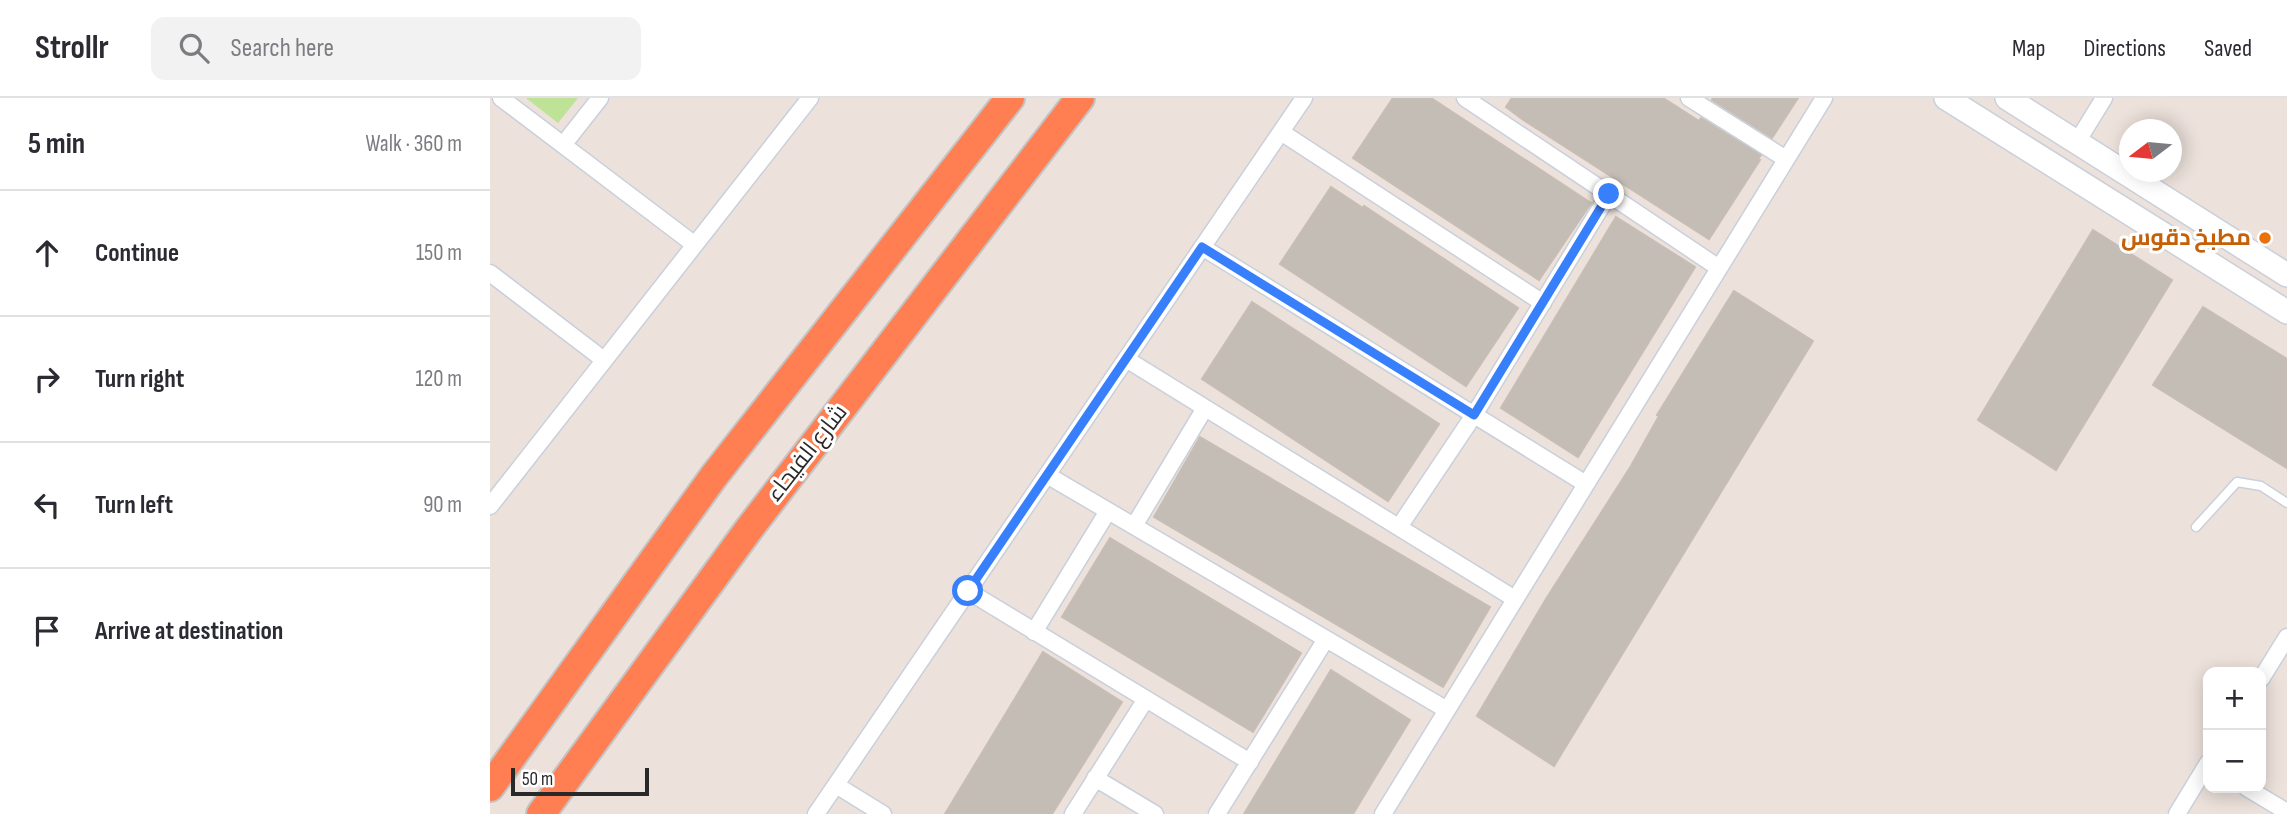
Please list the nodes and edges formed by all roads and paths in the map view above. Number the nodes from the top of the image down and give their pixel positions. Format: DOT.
graph roads {
  1 [pos="501,98"];
  2 [pos="600,98"];
  3 [pos="810,98"];
  4 [pos="1010,98"];
  5 [pos="1080,98"];
  6 [pos="1304,98"];
  7 [pos="1465,98"];
  8 [pos="1689,98"];
  9 [pos="1824,98"];
  10 [pos="1946,98"];
  11 [pos="2007,98"];
  12 [pos="2104,98"];
  13 [pos="1281,132"];
  14 [pos="2077,142"];
  15 [pos="563,145"];
  16 [pos="1786,159"];
  17 [pos="1609,194"];
  18 [pos="695,245"];
  19 [pos="1202,247"];
  20 [pos="1719,268"];
  21 [pos="490,273"];
  22 [pos="2287,275"];
  23 [pos="1543,303"];
  24 [pos="2287,312"];
  25 [pos="1126,359"];
  26 [pos="604,360"];
  27 [pos="1205,408"];
  28 [pos="1474,415"];
  29 [pos="1047,475"];
  30 [pos="1586,484"];
  31 [pos="2287,503"];
  32 [pos="490,506"];
  33 [pos="1108,511"];
  34 [pos="1134,526"];
  35 [pos="1399,527"];
  36 [pos="2196,527"];
  37 [pos="968,591"];
  38 [pos="1515,599"];
  39 [pos="1034,632"];
  40 [pos="2287,637"];
  41 [pos="1326,639"];
  42 [pos="2266,671"];
  43 [pos="1146,699"];
  44 [pos="1447,710"];
  45 [pos="1250,762"];
  46 [pos="2203,772"];
  47 [pos="1095,778"];
  48 [pos="836,785"];
  49 [pos="490,787"];
  50 [pos="2255,793"];
  51 [pos="2287,812"];
  52 [pos="541,814"];
  53 [pos="817,814"];
  54 [pos="883,814"];
  55 [pos="1073,814"];
  56 [pos="1155,814"];
  57 [pos="1217,814"];
  58 [pos="1383,814"];
  59 [pos="2177,814"];
  1 -- 15 [label="street"];
  2 -- 15 [label="street"];
  3 -- 18 [label="street"];
  4 -- 49 [label="highway"];
  5 -- 52 [label="highway, شارع الفيحاء"];
  6 -- 13 [label="street"];
  7 -- 17 [label="street"];
  8 -- 16 [label="street"];
  9 -- 16 [label="street"];
  10 -- 24 [label="street"];
  11 -- 14 [label="street"];
  12 -- 14 [label="street"];
  13 -- 19 [label="street"];
  13 -- 23 [label="street"];
  14 -- 22 [label="street"];
  15 -- 18 [label="street"];
  16 -- 20 [label="street"];
  17 -- 20 [label="street"];
  17 -- 23 [label="street"];
  18 -- 26 [label="street"];
  19 -- 25 [label="street"];
  19 -- 28 [label="street"];
  20 -- 30 [label="street"];
  21 -- 26 [label="street"];
  23 -- 28 [label="street"];
  25 -- 27 [label="street"];
  25 -- 29 [label="street"];
  26 -- 32 [label="street"];
  27 -- 34 [label="street"];
  27 -- 35 [label="street"];
  28 -- 30 [label="street"];
  28 -- 35 [label="street"];
  29 -- 33 [label="street"];
  29 -- 37 [label="street"];
  30 -- 38 [label="street"];
  31 -- 36 [label="lane"];
  33 -- 34 [label="street"];
  33 -- 39 [label="street"];
  34 -- 41 [label="street"];
  35 -- 38 [label="street"];
  37 -- 39 [label="street"];
  37 -- 48 [label="street"];
  38 -- 44 [label="street"];
  39 -- 43 [label="street"];
  40 -- 42 [label="street"];
  41 -- 44 [label="street"];
  41 -- 45 [label="street"];
  43 -- 45 [label="street"];
  43 -- 47 [label="street"];
  44 -- 58 [label="street"];
  45 -- 57 [label="street"];
  46 -- 59 [label="street"];
  47 -- 55 [label="street"];
  47 -- 56 [label="street"];
  48 -- 53 [label="street"];
  48 -- 54 [label="street"];
  50 -- 51 [label="street"];
}
